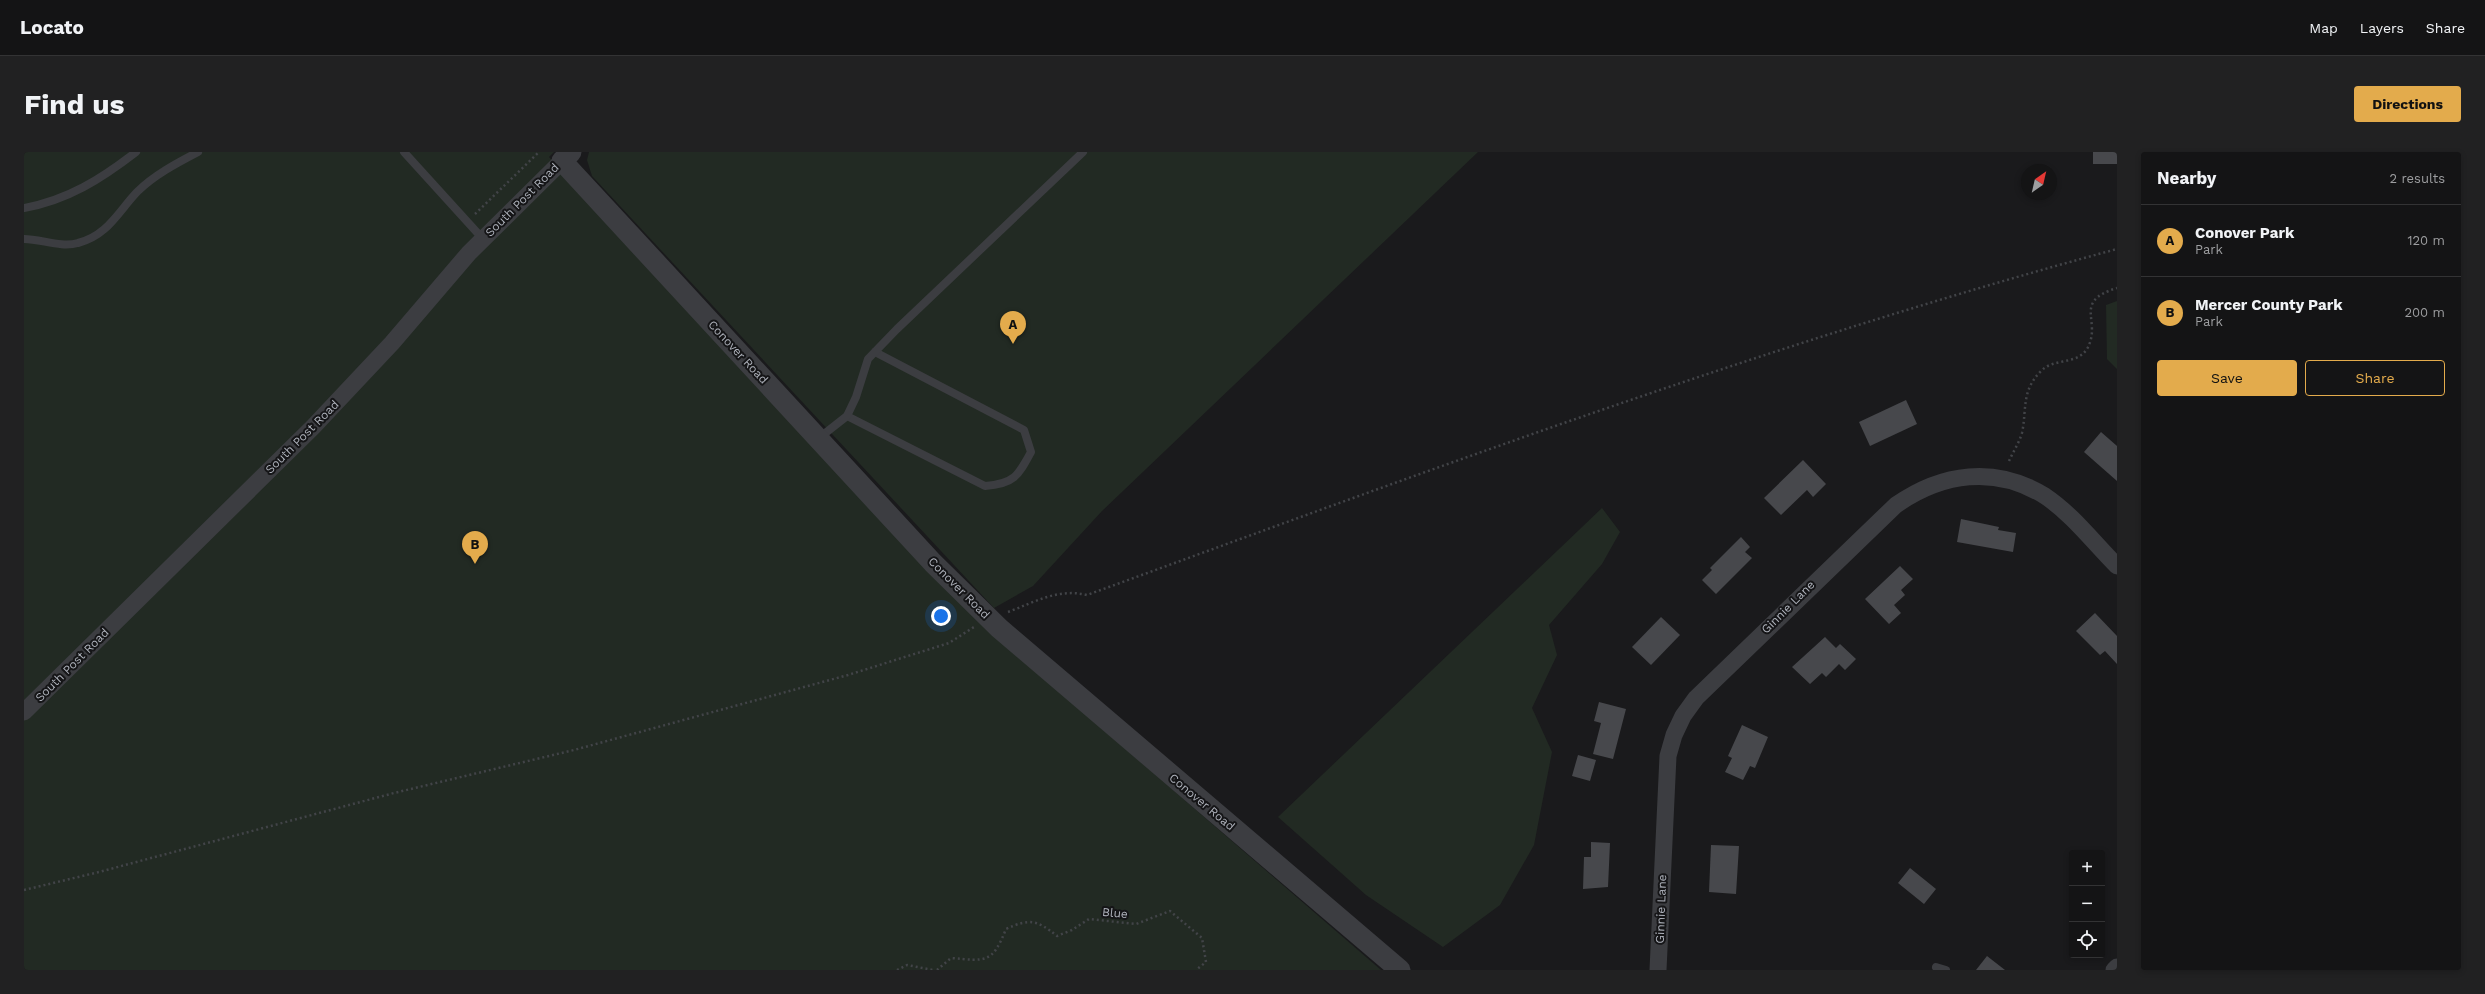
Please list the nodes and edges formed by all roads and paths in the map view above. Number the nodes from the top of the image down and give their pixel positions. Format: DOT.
graph roads {
  1 [pos="136,152"];
  2 [pos="198,152"];
  3 [pos="404,152"];
  4 [pos="539,152"];
  5 [pos="1083,152"];
  6 [pos="566,156"];
  7 [pos="24,208"];
  8 [pos="469,222"];
  9 [pos="483,238"];
  10 [pos="24,239"];
  11 [pos="2117,249"];
  12 [pos="2117,288"];
  13 [pos="875,352"];
  14 [pos="847,416"];
  15 [pos="818,439"];
  16 [pos="2009,461"];
  17 [pos="2117,566"];
  18 [pos="989,618"];
  19 [pos="24,712"];
  20 [pos="24,890"];
  21 [pos="1936,967"];
  22 [pos="2117,967"];
  23 [pos="897,970"];
  24 [pos="933,970"];
  25 [pos="937,970"];
  26 [pos="1196,970"];
  27 [pos="1400,970"];
  28 [pos="1658,970"];
  29 [pos="1946,970"];
  30 [pos="2114,970"];
  1 -- 7 [label="lane"];
  2 -- 10 [label="lane"];
  3 -- 8 [label="lane"];
  4 -- 8 [label="path"];
  5 -- 13 [label="lane"];
  6 -- 9 [label="street, South Post Road"];
  6 -- 15 [label="street, Conover Road"];
  8 -- 9 [label="lane"];
  9 -- 19 [label="street, South Post Road"];
  11 -- 18 [label="path"];
  12 -- 16 [label="path"];
  13 -- 14 [label="lane"];
  13 -- 14 [label="lane"];
  14 -- 15 [label="lane"];
  15 -- 18 [label="street, Conover Road"];
  17 -- 28 [label="street, Ginnie Lane"];
  18 -- 20 [label="path"];
  18 -- 27 [label="street, Conover Road"];
  21 -- 29 [label="lane"];
  22 -- 30 [label="street"];
  23 -- 24 [label="path"];
  25 -- 26 [label="path, Blue"];
}
